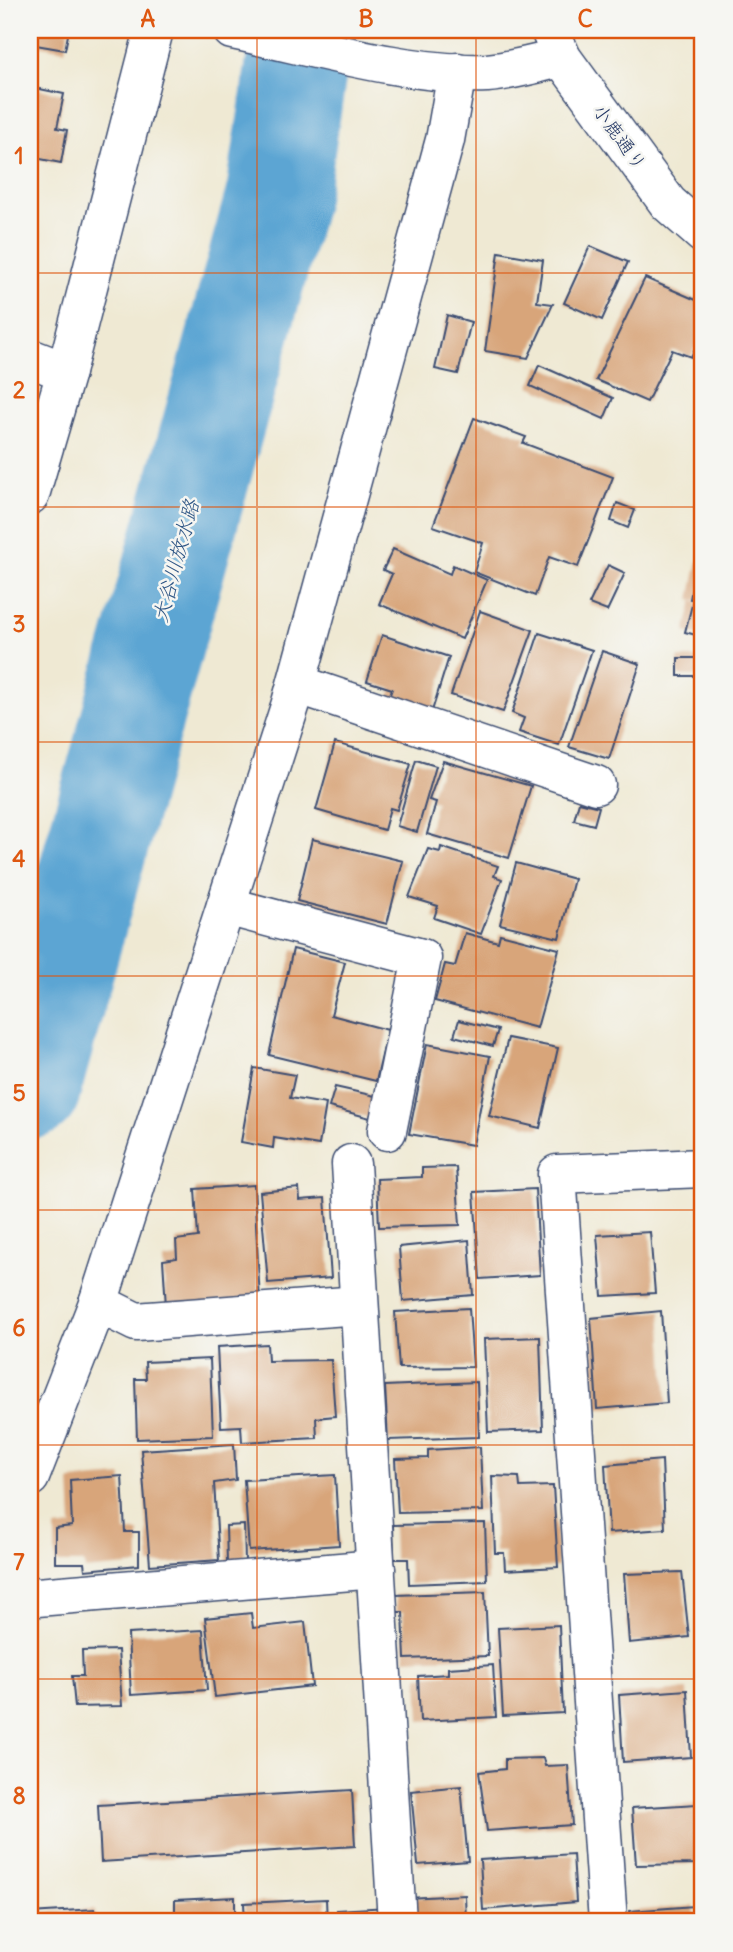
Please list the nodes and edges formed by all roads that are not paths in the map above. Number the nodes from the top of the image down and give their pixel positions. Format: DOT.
graph roads {
  1 [pos="154,30"];
  2 [pos="232,30"];
  3 [pos="556,44"];
  4 [pos="457,72"];
  5 [pos="703,234"];
  6 [pos="30,358"];
  7 [pos="66,372"];
  8 [pos="30,495"];
  9 [pos="297,684"];
  10 [pos="596,785"];
  11 [pos="226,906"];
  12 [pos="387,1130"];
  13 [pos="351,1164"];
  14 [pos="703,1168"];
  15 [pos="97,1303"];
  16 [pos="359,1305"];
  17 [pos="30,1478"];
  18 [pos="376,1569"];
  19 [pos="30,1595"];
  20 [pos="397,1922"];
  21 [pos="608,1922"];
  1 -- 7 [label="street"];
  2 -- 4 [label="street"];
  3 -- 4 [label="street"];
  3 -- 5 [label="street, 小鹿通り"];
  4 -- 9 [label="street"];
  6 -- 7 [label="street"];
  7 -- 8 [label="street"];
  9 -- 10 [label="street"];
  9 -- 11 [label="street"];
  11 -- 12 [label="street"];
  11 -- 15 [label="street"];
  13 -- 16 [label="street"];
  14 -- 21 [label="street"];
  15 -- 16 [label="street"];
  15 -- 17 [label="street"];
  16 -- 18 [label="street"];
  18 -- 19 [label="street"];
  18 -- 20 [label="street"];
}
